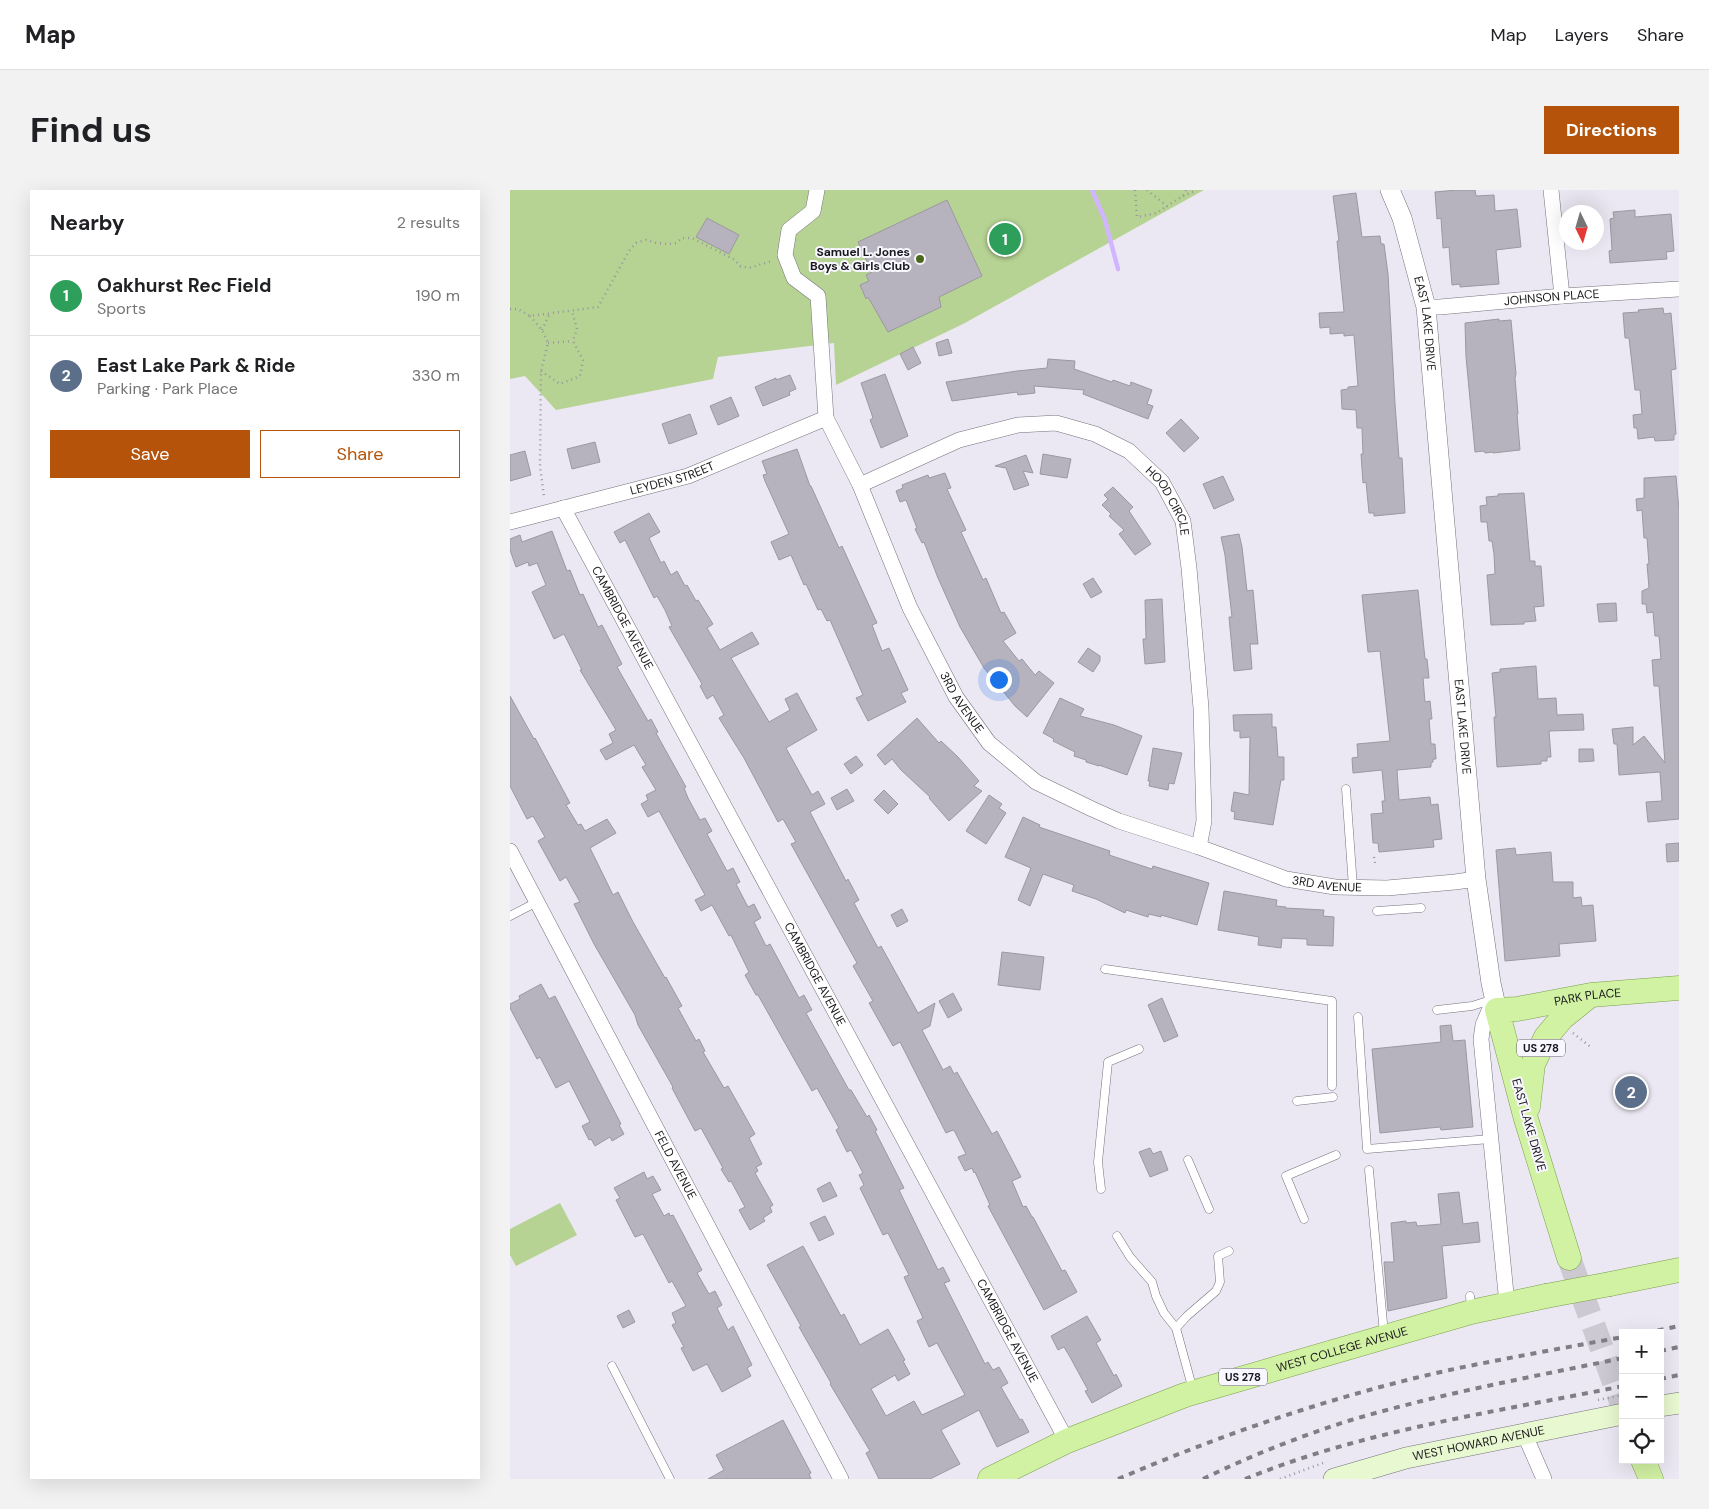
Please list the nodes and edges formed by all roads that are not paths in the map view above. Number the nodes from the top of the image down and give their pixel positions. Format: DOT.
graph roads {
  1 [pos="817,190"];
  2 [pos="1390,190"];
  3 [pos="1551,190"];
  4 [pos="1679,289"];
  5 [pos="1562,296"];
  6 [pos="1426,307"];
  7 [pos="826,418"];
  8 [pos="860,486"];
  9 [pos="563,508"];
  10 [pos="510,522"];
  11 [pos="1346,789"];
  12 [pos="1199,847"];
  13 [pos="510,851"];
  14 [pos="1476,878"];
  15 [pos="1353,887"];
  16 [pos="537,902"];
  17 [pos="1421,908"];
  18 [pos="1377,911"];
  19 [pos="510,916"];
  20 [pos="1105,969"];
  21 [pos="1679,988"];
  22 [pos="1591,994"];
  23 [pos="1495,1004"];
  24 [pos="1437,1010"];
  25 [pos="1358,1016"];
  26 [pos="1138,1049"];
  27 [pos="1332,1086"];
  28 [pos="1333,1097"];
  29 [pos="1297,1101"];
  30 [pos="1526,1119"];
  31 [pos="1490,1139"];
  32 [pos="1336,1155"];
  33 [pos="1188,1160"];
  34 [pos="1369,1170"];
  35 [pos="1101,1189"];
  36 [pos="1209,1208"];
  37 [pos="1304,1219"];
  38 [pos="1117,1236"];
  39 [pos="1229,1251"];
  40 [pos="1569,1258"];
  41 [pos="1679,1270"];
  42 [pos="1507,1304"];
  43 [pos="1176,1328"];
  44 [pos="1384,1336"];
  45 [pos="612,1366"];
  46 [pos="1194,1392"];
  47 [pos="1679,1403"];
  48 [pos="1664,1405"];
  49 [pos="1619,1413"];
  50 [pos="1524,1433"];
  51 [pos="1067,1441"];
  52 [pos="1645,1464"];
  53 [pos="670,1479"];
  54 [pos="841,1479"];
  55 [pos="990,1479"];
  56 [pos="1334,1479"];
  57 [pos="1544,1479"];
  58 [pos="1651,1479"];
  1 -- 7 [label="street, 3RD AVENUE"];
  2 -- 6 [label="street, EAST LAKE DRIVE"];
  3 -- 5 [label="street"];
  4 -- 5 [label="street, JOHNSON PLACE"];
  5 -- 6 [label="street, JOHNSON PLACE"];
  6 -- 14 [label="street, EAST LAKE DRIVE"];
  7 -- 8 [label="street, 3RD AVENUE"];
  7 -- 9 [label="street, LEYDEN STREET"];
  8 -- 12 [label="street, 3RD AVENUE"];
  8 -- 12 [label="street, HOOD CIRCLE"];
  9 -- 10 [label="street, LEYDEN STREET"];
  9 -- 51 [label="street, CAMBRIDGE AVENUE"];
  11 -- 15 [label="lane"];
  12 -- 15 [label="street, 3RD AVENUE"];
  13 -- 16 [label="street, FELD AVENUE"];
  14 -- 15 [label="street, 3RD AVENUE"];
  14 -- 23 [label="street, EAST LAKE DRIVE"];
  16 -- 19 [label="lane"];
  16 -- 54 [label="street, FELD AVENUE"];
  17 -- 18 [label="lane"];
  20 -- 27 [label="lane"];
  21 -- 22 [label="main road, PARK PLACE"];
  22 -- 23 [label="main road, PARK PLACE"];
  22 -- 30 [label="main road, US 278"];
  23 -- 24 [label="lane"];
  23 -- 30 [label="main road, EAST LAKE DRIVE / US 278"];
  23 -- 31 [label="street"];
  25 -- 31 [label="lane"];
  26 -- 35 [label="lane"];
  28 -- 29 [label="lane"];
  30 -- 40 [label="main road, EAST LAKE DRIVE / US 278"];
  31 -- 42 [label="street"];
  32 -- 37 [label="lane"];
  33 -- 36 [label="lane"];
  34 -- 44 [label="lane"];
  38 -- 43 [label="lane"];
  39 -- 43 [label="lane"];
  41 -- 42 [label="main road, WEST COLLEGE AVENUE / US 278, bridge"];
  42 -- 44 [label="main road, WEST COLLEGE AVENUE / US 278"];
  43 -- 46 [label="lane"];
  44 -- 46 [label="main road, WEST COLLEGE AVENUE / US 278"];
  45 -- 53 [label="lane"];
  46 -- 51 [label="main road, WEST COLLEGE AVENUE / US 278"];
  47 -- 48 [label="main road"];
  49 -- 50 [label="main road, WEST HOWARD AVENUE"];
  50 -- 56 [label="main road, WEST HOWARD AVENUE"];
  50 -- 57 [label="street"];
  51 -- 55 [label="main road, WEST COLLEGE AVENUE / US 278"];
  52 -- 58 [label="main road"];
}
